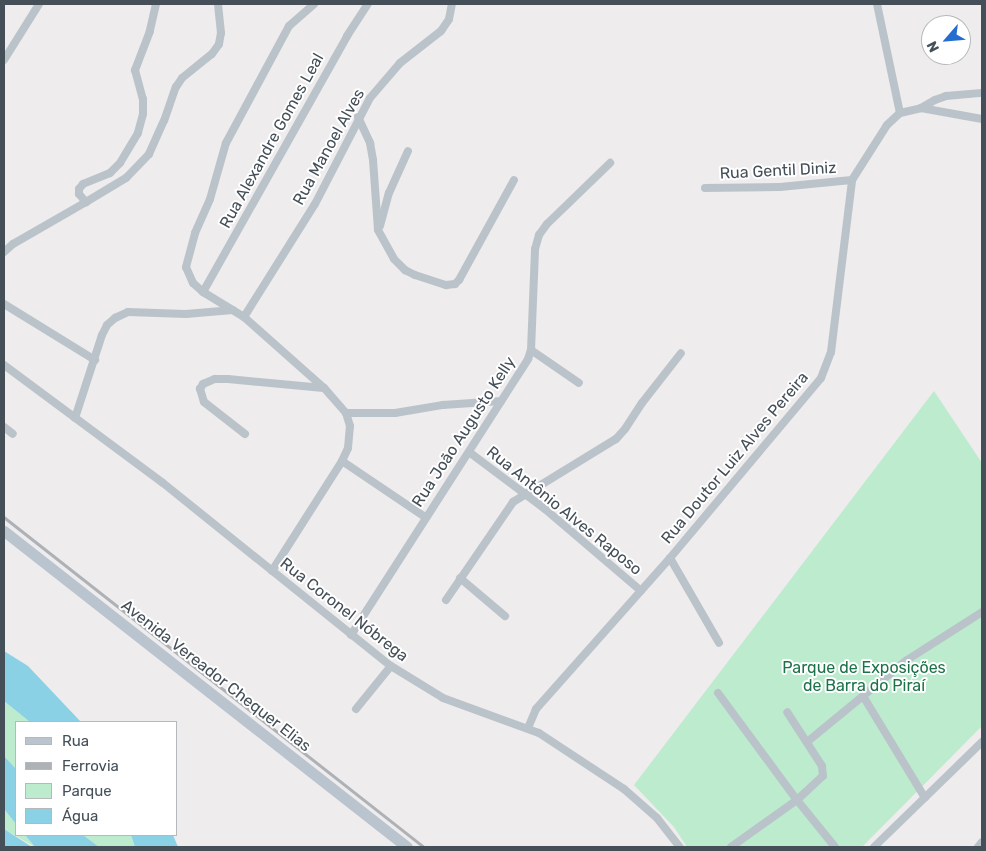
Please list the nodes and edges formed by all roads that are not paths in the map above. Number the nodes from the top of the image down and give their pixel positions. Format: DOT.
graph roads {
  1 [pos="39,4"];
  2 [pos="156,4"];
  3 [pos="218,4"];
  4 [pos="314,4"];
  5 [pos="368,4"];
  6 [pos="452,4"];
  7 [pos="877,4"];
  8 [pos="4,60"];
  9 [pos="982,93"];
  10 [pos="921,108"];
  11 [pos="900,113"];
  12 [pos="358,117"];
  13 [pos="982,120"];
  14 [pos="408,151"];
  15 [pos="610,163"];
  16 [pos="514,180"];
  17 [pos="852,180"];
  18 [pos="705,188"];
  19 [pos="86,202"];
  20 [pos="378,230"];
  21 [pos="4,252"];
  22 [pos="203,292"];
  23 [pos="4,304"];
  24 [pos="233,310"];
  25 [pos="244,317"];
  26 [pos="531,350"];
  27 [pos="680,353"];
  28 [pos="95,360"];
  29 [pos="4,366"];
  30 [pos="579,383"];
  31 [pos="324,388"];
  32 [pos="501,402"];
  33 [pos="346,414"];
  34 [pos="75,418"];
  35 [pos="4,427"];
  36 [pos="13,434"];
  37 [pos="245,434"];
  38 [pos="469,452"];
  39 [pos="342,461"];
  40 [pos="524,495"];
  41 [pos="425,516"];
  42 [pos="4,531"];
  43 [pos="670,558"];
  44 [pos="272,571"];
  45 [pos="460,578"];
  46 [pos="641,591"];
  47 [pos="446,600"];
  48 [pos="982,612"];
  49 [pos="505,616"];
  50 [pos="351,635"];
  51 [pos="719,643"];
  52 [pos="391,666"];
  53 [pos="718,692"];
  54 [pos="863,696"];
  55 [pos="356,709"];
  56 [pos="787,712"];
  57 [pos="528,728"];
  58 [pos="807,742"];
  59 [pos="982,742"];
  60 [pos="925,798"];
  61 [pos="797,800"];
  62 [pos="982,842"];
  63 [pos="407,847"];
  64 [pos="680,847"];
  65 [pos="731,847"];
  66 [pos="835,847"];
  67 [pos="874,847"];
  68 [pos="978,847"];
  1 -- 8 [label="street"];
  2 -- 19 [label="street"];
  3 -- 19 [label="street"];
  4 -- 22 [label="street"];
  5 -- 22 [label="street, Rua Alexandre Gomes Leal"];
  6 -- 12 [label="street, Rua Manoel Alves"];
  7 -- 11 [label="street"];
  9 -- 10 [label="street"];
  10 -- 11 [label="street"];
  10 -- 13 [label="street"];
  11 -- 17 [label="street, Rua Doutor Luiz Alves Pereira"];
  12 -- 20 [label="street"];
  12 -- 25 [label="street, Rua Manoel Alves"];
  14 -- 20 [label="street"];
  15 -- 26 [label="street, Rua João Augusto Kelly"];
  16 -- 20 [label="street"];
  17 -- 18 [label="street, Rua Gentil Diniz"];
  17 -- 43 [label="street, Rua Doutor Luiz Alves Pereira"];
  19 -- 21 [label="street"];
  22 -- 24 [label="street"];
  23 -- 28 [label="street"];
  24 -- 25 [label="street"];
  24 -- 28 [label="street"];
  25 -- 31 [label="street"];
  26 -- 30 [label="street"];
  26 -- 32 [label="street, Rua João Augusto Kelly"];
  27 -- 40 [label="street"];
  28 -- 34 [label="street"];
  29 -- 34 [label="street, Rua Coronel Nóbrega"];
  31 -- 33 [label="street"];
  31 -- 37 [label="street"];
  32 -- 33 [label="street"];
  32 -- 38 [label="street, Rua João Augusto Kelly"];
  33 -- 39 [label="street"];
  34 -- 44 [label="street, Rua Coronel Nóbrega"];
  35 -- 36 [label="street"];
  38 -- 40 [label="street, Rua Antônio Alves Raposo"];
  38 -- 41 [label="street, Rua João Augusto Kelly"];
  39 -- 41 [label="street"];
  39 -- 44 [label="street"];
  40 -- 45 [label="street"];
  40 -- 46 [label="street, Rua Antônio Alves Raposo"];
  41 -- 50 [label="street, Rua João Augusto Kelly"];
  42 -- 63 [label="main road, Avenida Vereador Chequer Elias"];
  43 -- 46 [label="street, Rua Doutor Luiz Alves Pereira"];
  43 -- 51 [label="street"];
  44 -- 50 [label="street, Rua Coronel Nóbrega"];
  45 -- 47 [label="street"];
  45 -- 49 [label="street"];
  46 -- 57 [label="street, Rua Doutor Luiz Alves Pereira"];
  48 -- 54 [label="street"];
  50 -- 52 [label="street, Rua Coronel Nóbrega"];
  52 -- 55 [label="street"];
  52 -- 57 [label="street, Rua Coronel Nóbrega"];
  53 -- 61 [label="street"];
  54 -- 58 [label="street"];
  54 -- 60 [label="street"];
  56 -- 58 [label="street"];
  57 -- 64 [label="street, Rua Coronel Nóbrega"];
  58 -- 61 [label="street"];
  59 -- 60 [label="street"];
  60 -- 67 [label="street"];
  61 -- 65 [label="street"];
  61 -- 66 [label="street"];
  62 -- 68 [label="street"];
}
